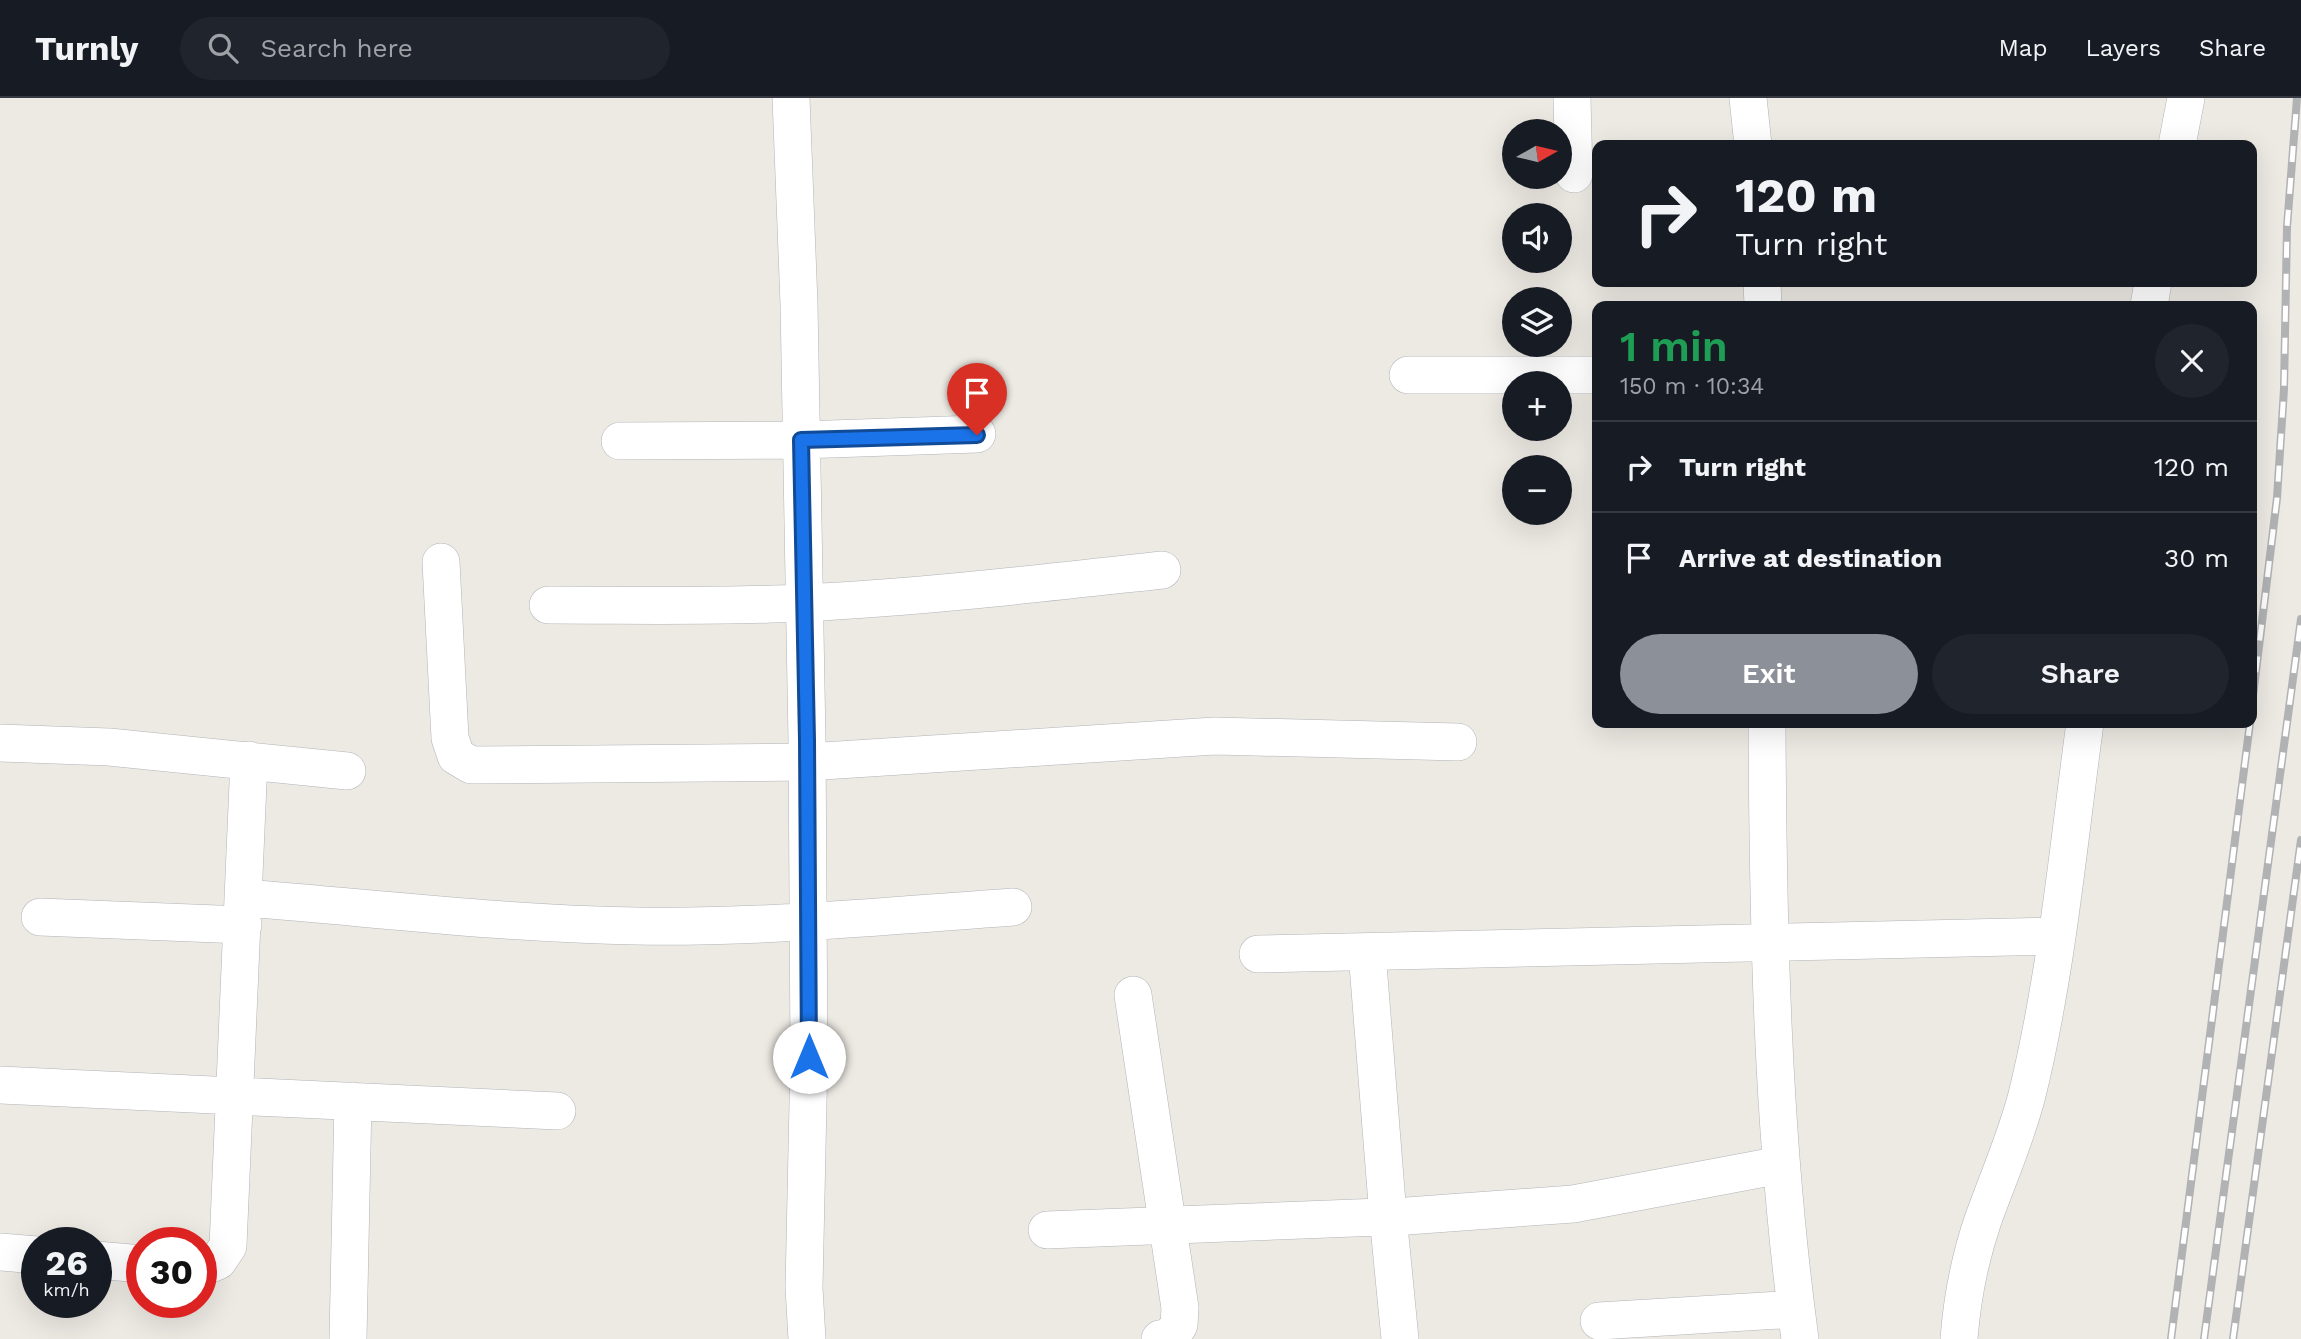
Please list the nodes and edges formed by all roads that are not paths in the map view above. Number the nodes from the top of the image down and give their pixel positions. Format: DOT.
graph roads {
  1 [pos="791,98"];
  2 [pos="1572,98"];
  3 [pos="1748,98"];
  4 [pos="2186,98"];
  5 [pos="1752,140"];
  6 [pos="2178,140"];
  7 [pos="1574,174"];
  8 [pos="1408,375"];
  9 [pos="1592,375"];
  10 [pos="977,435"];
  11 [pos="801,440"];
  12 [pos="620,441"];
  13 [pos="441,562"];
  14 [pos="1162,570"];
  15 [pos="804,603"];
  16 [pos="548,605"];
  17 [pos="1767,728"];
  18 [pos="2084,728"];
  19 [pos="1458,742"];
  20 [pos="0,743"];
  21 [pos="249,760"];
  22 [pos="807,762"];
  23 [pos="347,771"];
  24 [pos="1013,907"];
  25 [pos="243,911"];
  26 [pos="40,916"];
  27 [pos="809,922"];
  28 [pos="2056,936"];
  29 [pos="1770,942"];
  30 [pos="1367,952"];
  31 [pos="1258,954"];
  32 [pos="1133,995"];
  33 [pos="0,1085"];
  34 [pos="235,1094"];
  35 [pos="353,1101"];
  36 [pos="557,1111"];
  37 [pos="1781,1165"];
  38 [pos="1388,1216"];
  39 [pos="1167,1225"];
  40 [pos="1047,1230"];
  41 [pos="0,1252"];
  42 [pos="21,1254"];
  43 [pos="217,1261"];
  44 [pos="1599,1321"];
  45 [pos="1798,1324"];
  46 [pos="348,1339"];
  47 [pos="807,1339"];
  48 [pos="1160,1339"];
  49 [pos="1400,1339"];
  50 [pos="1959,1339"];
  1 -- 11 [label="street"];
  2 -- 7 [label="street"];
  3 -- 5 [label="street"];
  4 -- 6 [label="street"];
  8 -- 9 [label="street"];
  10 -- 11 [label="street"];
  11 -- 12 [label="street"];
  11 -- 15 [label="street"];
  13 -- 22 [label="street"];
  14 -- 15 [label="street"];
  15 -- 16 [label="street"];
  15 -- 22 [label="street"];
  17 -- 29 [label="street"];
  18 -- 28 [label="street"];
  19 -- 22 [label="street"];
  20 -- 21 [label="street"];
  21 -- 23 [label="street"];
  21 -- 25 [label="street"];
  22 -- 27 [label="street"];
  24 -- 27 [label="street"];
  25 -- 26 [label="street"];
  25 -- 27 [label="street"];
  25 -- 34 [label="street"];
  27 -- 47 [label="street"];
  28 -- 29 [label="street"];
  28 -- 50 [label="street"];
  29 -- 30 [label="street"];
  29 -- 37 [label="street"];
  30 -- 31 [label="street"];
  30 -- 38 [label="street"];
  32 -- 39 [label="street"];
  33 -- 34 [label="street"];
  34 -- 35 [label="street"];
  34 -- 43 [label="street"];
  35 -- 36 [label="street"];
  35 -- 46 [label="street"];
  37 -- 38 [label="street"];
  37 -- 45 [label="street"];
  38 -- 39 [label="street"];
  38 -- 49 [label="street"];
  39 -- 40 [label="street"];
  39 -- 48 [label="street"];
  41 -- 42 [label="street"];
  44 -- 45 [label="street"];
}
